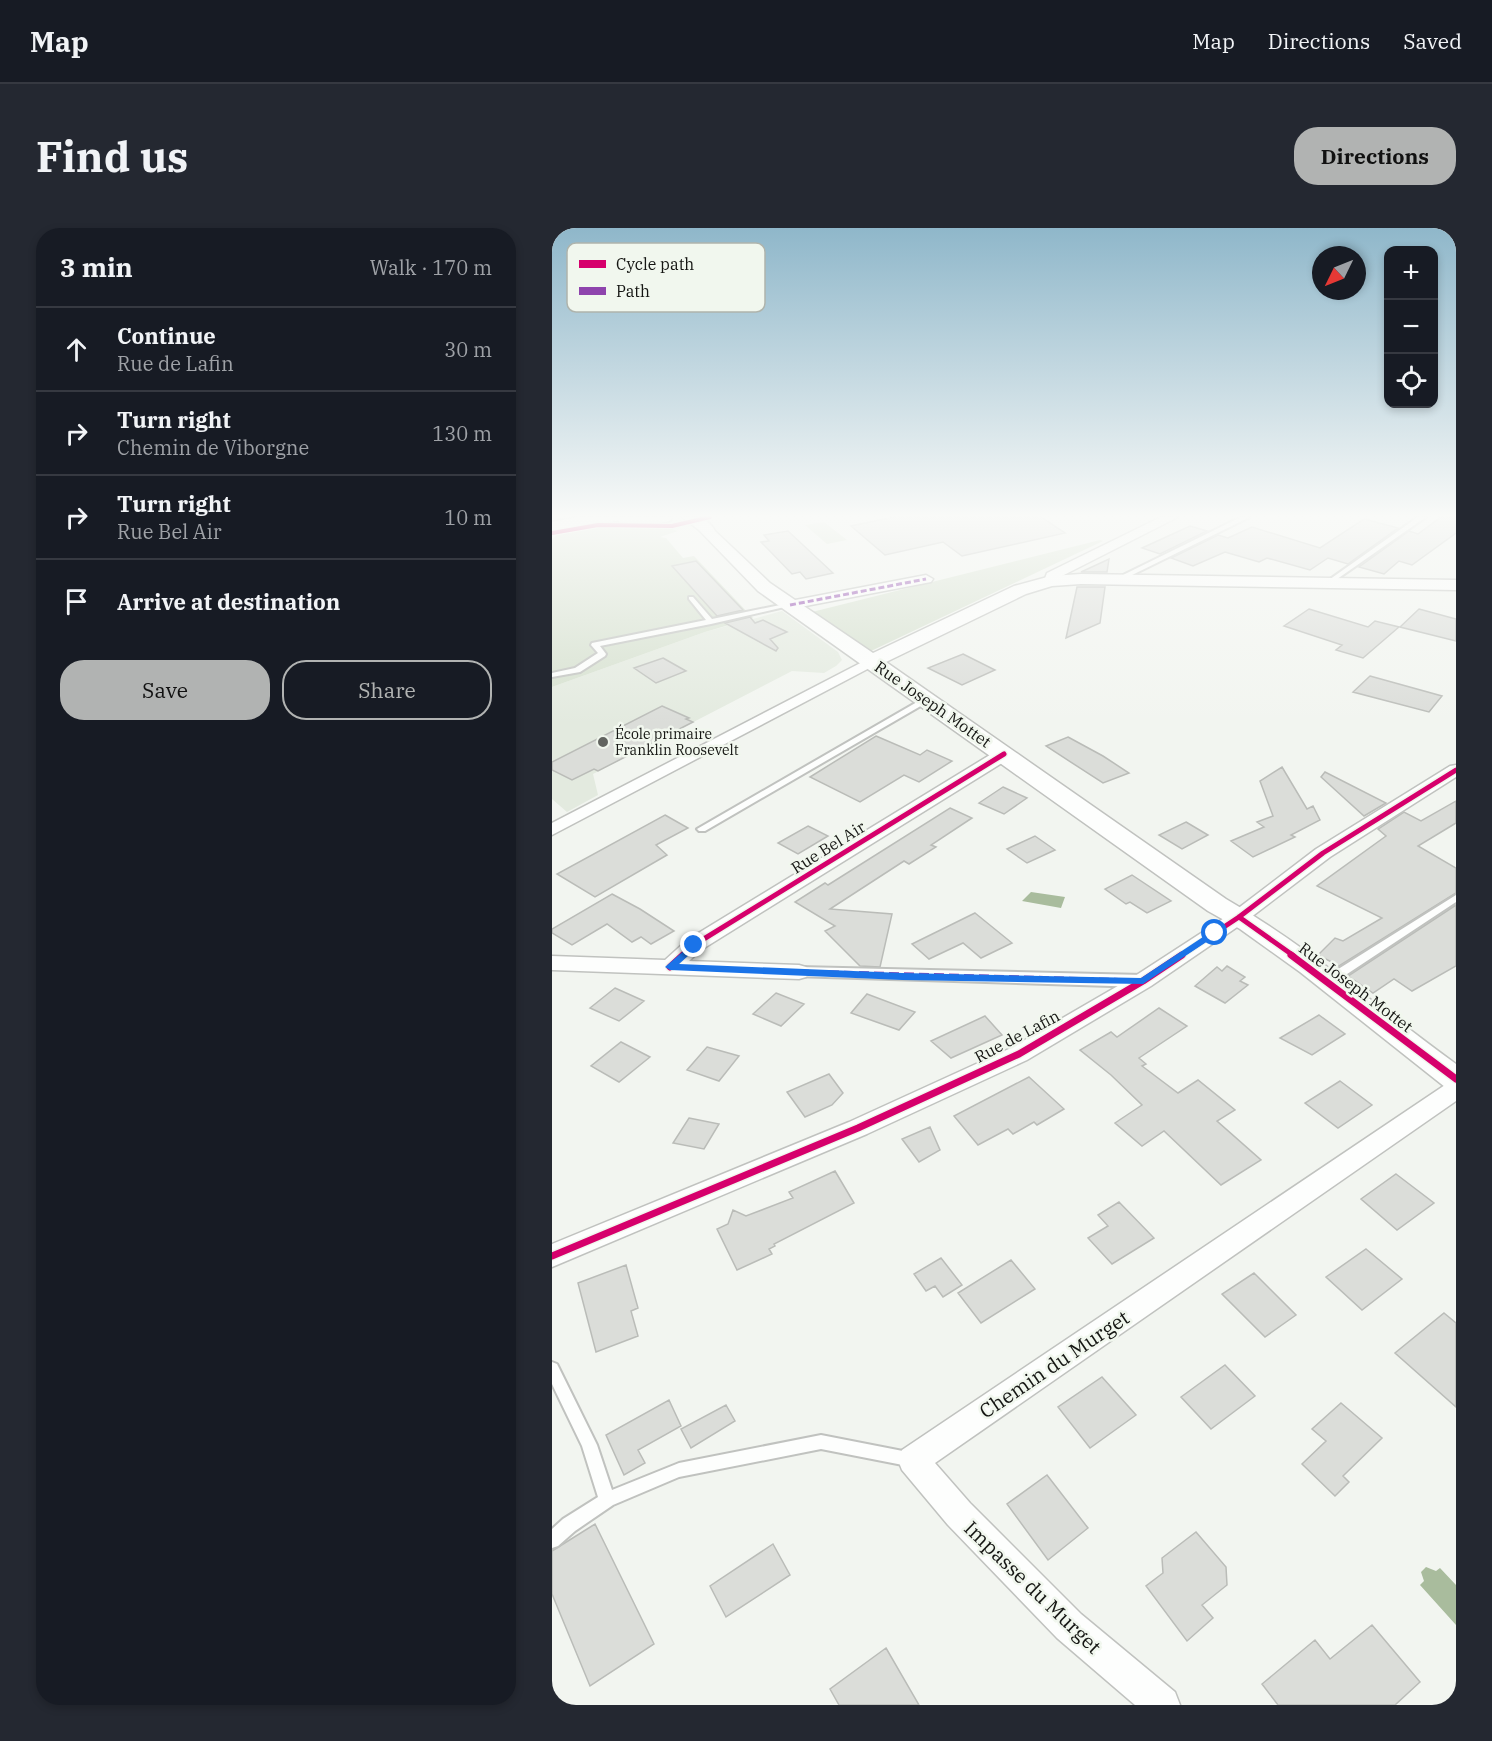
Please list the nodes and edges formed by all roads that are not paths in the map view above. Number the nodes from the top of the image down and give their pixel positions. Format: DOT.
graph roads {
  1 [pos="764,586"];
  2 [pos="890,586"];
  3 [pos="1034,586"];
  4 [pos="691,598"];
  5 [pos="790,605"];
  6 [pos="711,622"];
  7 [pos="872,661"];
  8 [pos="552,675"];
  9 [pos="927,699"];
  10 [pos="1004,754"];
  11 [pos="1456,770"];
  12 [pos="702,829"];
  13 [pos="552,830"];
  14 [pos="1456,897"];
  15 [pos="1239,917"];
  16 [pos="552,963"];
  17 [pos="670,967"];
  18 [pos="799,972"];
  19 [pos="1143,981"];
  20 [pos="1328,981"];
  21 [pos="1456,1079"];
  22 [pos="1456,1089"];
  23 [pos="552,1256"];
  24 [pos="552,1369"];
  25 [pos="913,1460"];
  26 [pos="607,1500"];
  27 [pos="552,1540"];
  28 [pos="1162,1705"];
  1 -- 5 [label="street, Rue Joseph Mottet"];
  2 -- 5 [label="street"];
  3 -- 7 [label="street"];
  4 -- 6 [label="lane"];
  5 -- 6 [label="lane"];
  5 -- 7 [label="street, Rue Joseph Mottet"];
  6 -- 8 [label="lane"];
  7 -- 9 [label="street, Rue Joseph Mottet"];
  7 -- 13 [label="street"];
  9 -- 10 [label="street, Rue Joseph Mottet"];
  9 -- 12 [label="lane"];
  10 -- 15 [label="street, Rue Joseph Mottet"];
  10 -- 17 [label="street, Rue Bel Air"];
  11 -- 15 [label="street, Rue de Lafin"];
  14 -- 20 [label="lane"];
  15 -- 19 [label="street, Rue de Lafin"];
  15 -- 20 [label="street, Rue Joseph Mottet"];
  16 -- 17 [label="street"];
  17 -- 18 [label="street"];
  18 -- 19 [label="street"];
  19 -- 23 [label="street, Rue de Lafin"];
  20 -- 21 [label="street, Rue Joseph Mottet"];
  22 -- 25 [label="street, Chemin du Murget"];
  24 -- 26 [label="lane"];
  25 -- 26 [label="lane"];
  25 -- 28 [label="street, Impasse du Murget"];
  26 -- 27 [label="lane"];
}
